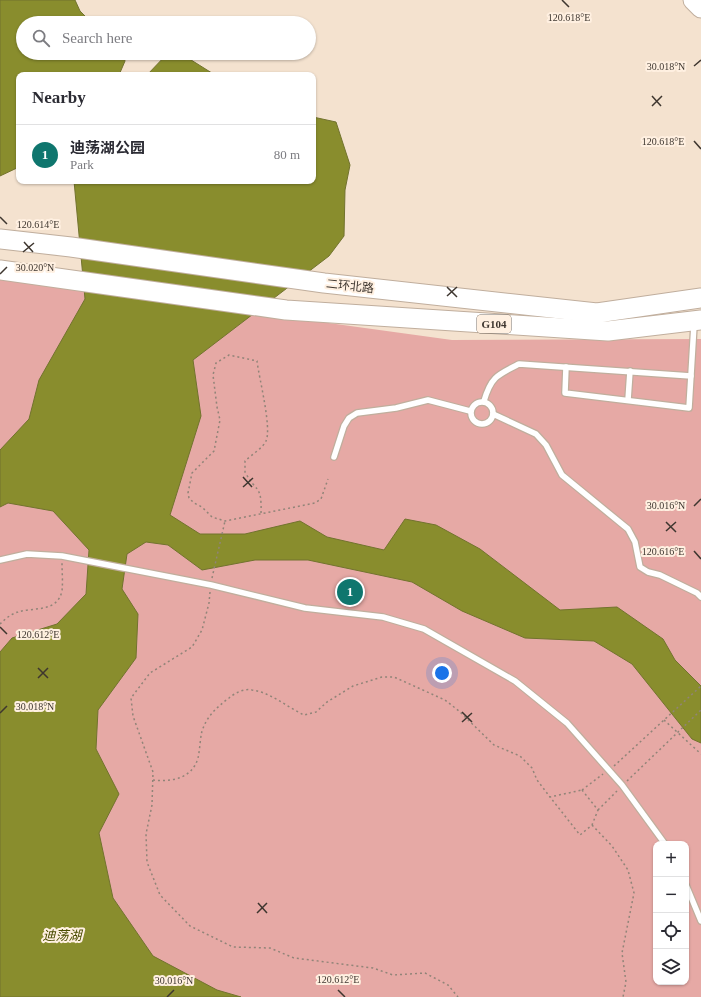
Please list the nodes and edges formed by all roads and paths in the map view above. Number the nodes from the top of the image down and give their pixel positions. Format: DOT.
graph roads {
  1 [pos="693,0"];
  2 [pos="701,8"];
  3 [pos="0,239"];
  4 [pos="0,270"];
  5 [pos="701,298"];
  6 [pos="697,320"];
  7 [pos="566,367"];
  8 [pos="630,371"];
  9 [pos="691,376"];
  10 [pos="628,400"];
  11 [pos="484,401"];
  12 [pos="470,411"];
  13 [pos="493,414"];
  14 [pos="334,456"];
  15 [pos="328,478"];
  16 [pos="261,513"];
  17 [pos="225,521"];
  18 [pos="62,556"];
  19 [pos="0,560"];
  20 [pos="211,586"];
  21 [pos="701,597"];
  22 [pos="0,624"];
  23 [pos="701,686"];
  24 [pos="701,710"];
  25 [pos="664,720"];
  26 [pos="677,733"];
  27 [pos="701,754"];
  28 [pos="609,770"];
  29 [pos="153,780"];
  30 [pos="622,786"];
  31 [pos="582,790"];
  32 [pos="550,797"];
  33 [pos="598,810"];
  34 [pos="592,825"];
  35 [pos="663,841"];
  36 [pos="689,892"];
  37 [pos="701,921"];
  38 [pos="458,997"];
  39 [pos="623,997"];
  1 -- 2 [label="highway"];
  3 -- 5 [label="highway, 二环北路 / G104"];
  4 -- 6 [label="highway, G104"];
  6 -- 9 [label="lane"];
  7 -- 8 [label="lane"];
  7 -- 10 [label="lane"];
  7 -- 11 [label="lane"];
  8 -- 9 [label="lane"];
  8 -- 10 [label="lane"];
  9 -- 10 [label="lane"];
  11 -- 12 [label="lane"];
  11 -- 13 [label="lane"];
  12 -- 13 [label="lane"];
  12 -- 14 [label="lane"];
  13 -- 21 [label="lane"];
  15 -- 16 [label="path"];
  16 -- 17 [label="path"];
  16 -- 17 [label="path"];
  17 -- 20 [label="path"];
  18 -- 19 [label="lane"];
  18 -- 20 [label="lane"];
  18 -- 22 [label="path"];
  20 -- 28 [label="lane"];
  20 -- 29 [label="path"];
  23 -- 25 [label="path"];
  24 -- 26 [label="path"];
  25 -- 26 [label="path"];
  25 -- 28 [label="path"];
  26 -- 27 [label="path"];
  26 -- 30 [label="path"];
  28 -- 30 [label="lane"];
  28 -- 31 [label="path"];
  29 -- 32 [label="path"];
  29 -- 38 [label="path"];
  30 -- 33 [label="path"];
  30 -- 35 [label="lane"];
  31 -- 32 [label="path"];
  31 -- 33 [label="path"];
  32 -- 34 [label="path"];
  33 -- 34 [label="path"];
  34 -- 39 [label="path"];
  36 -- 37 [label="lane"];
}
